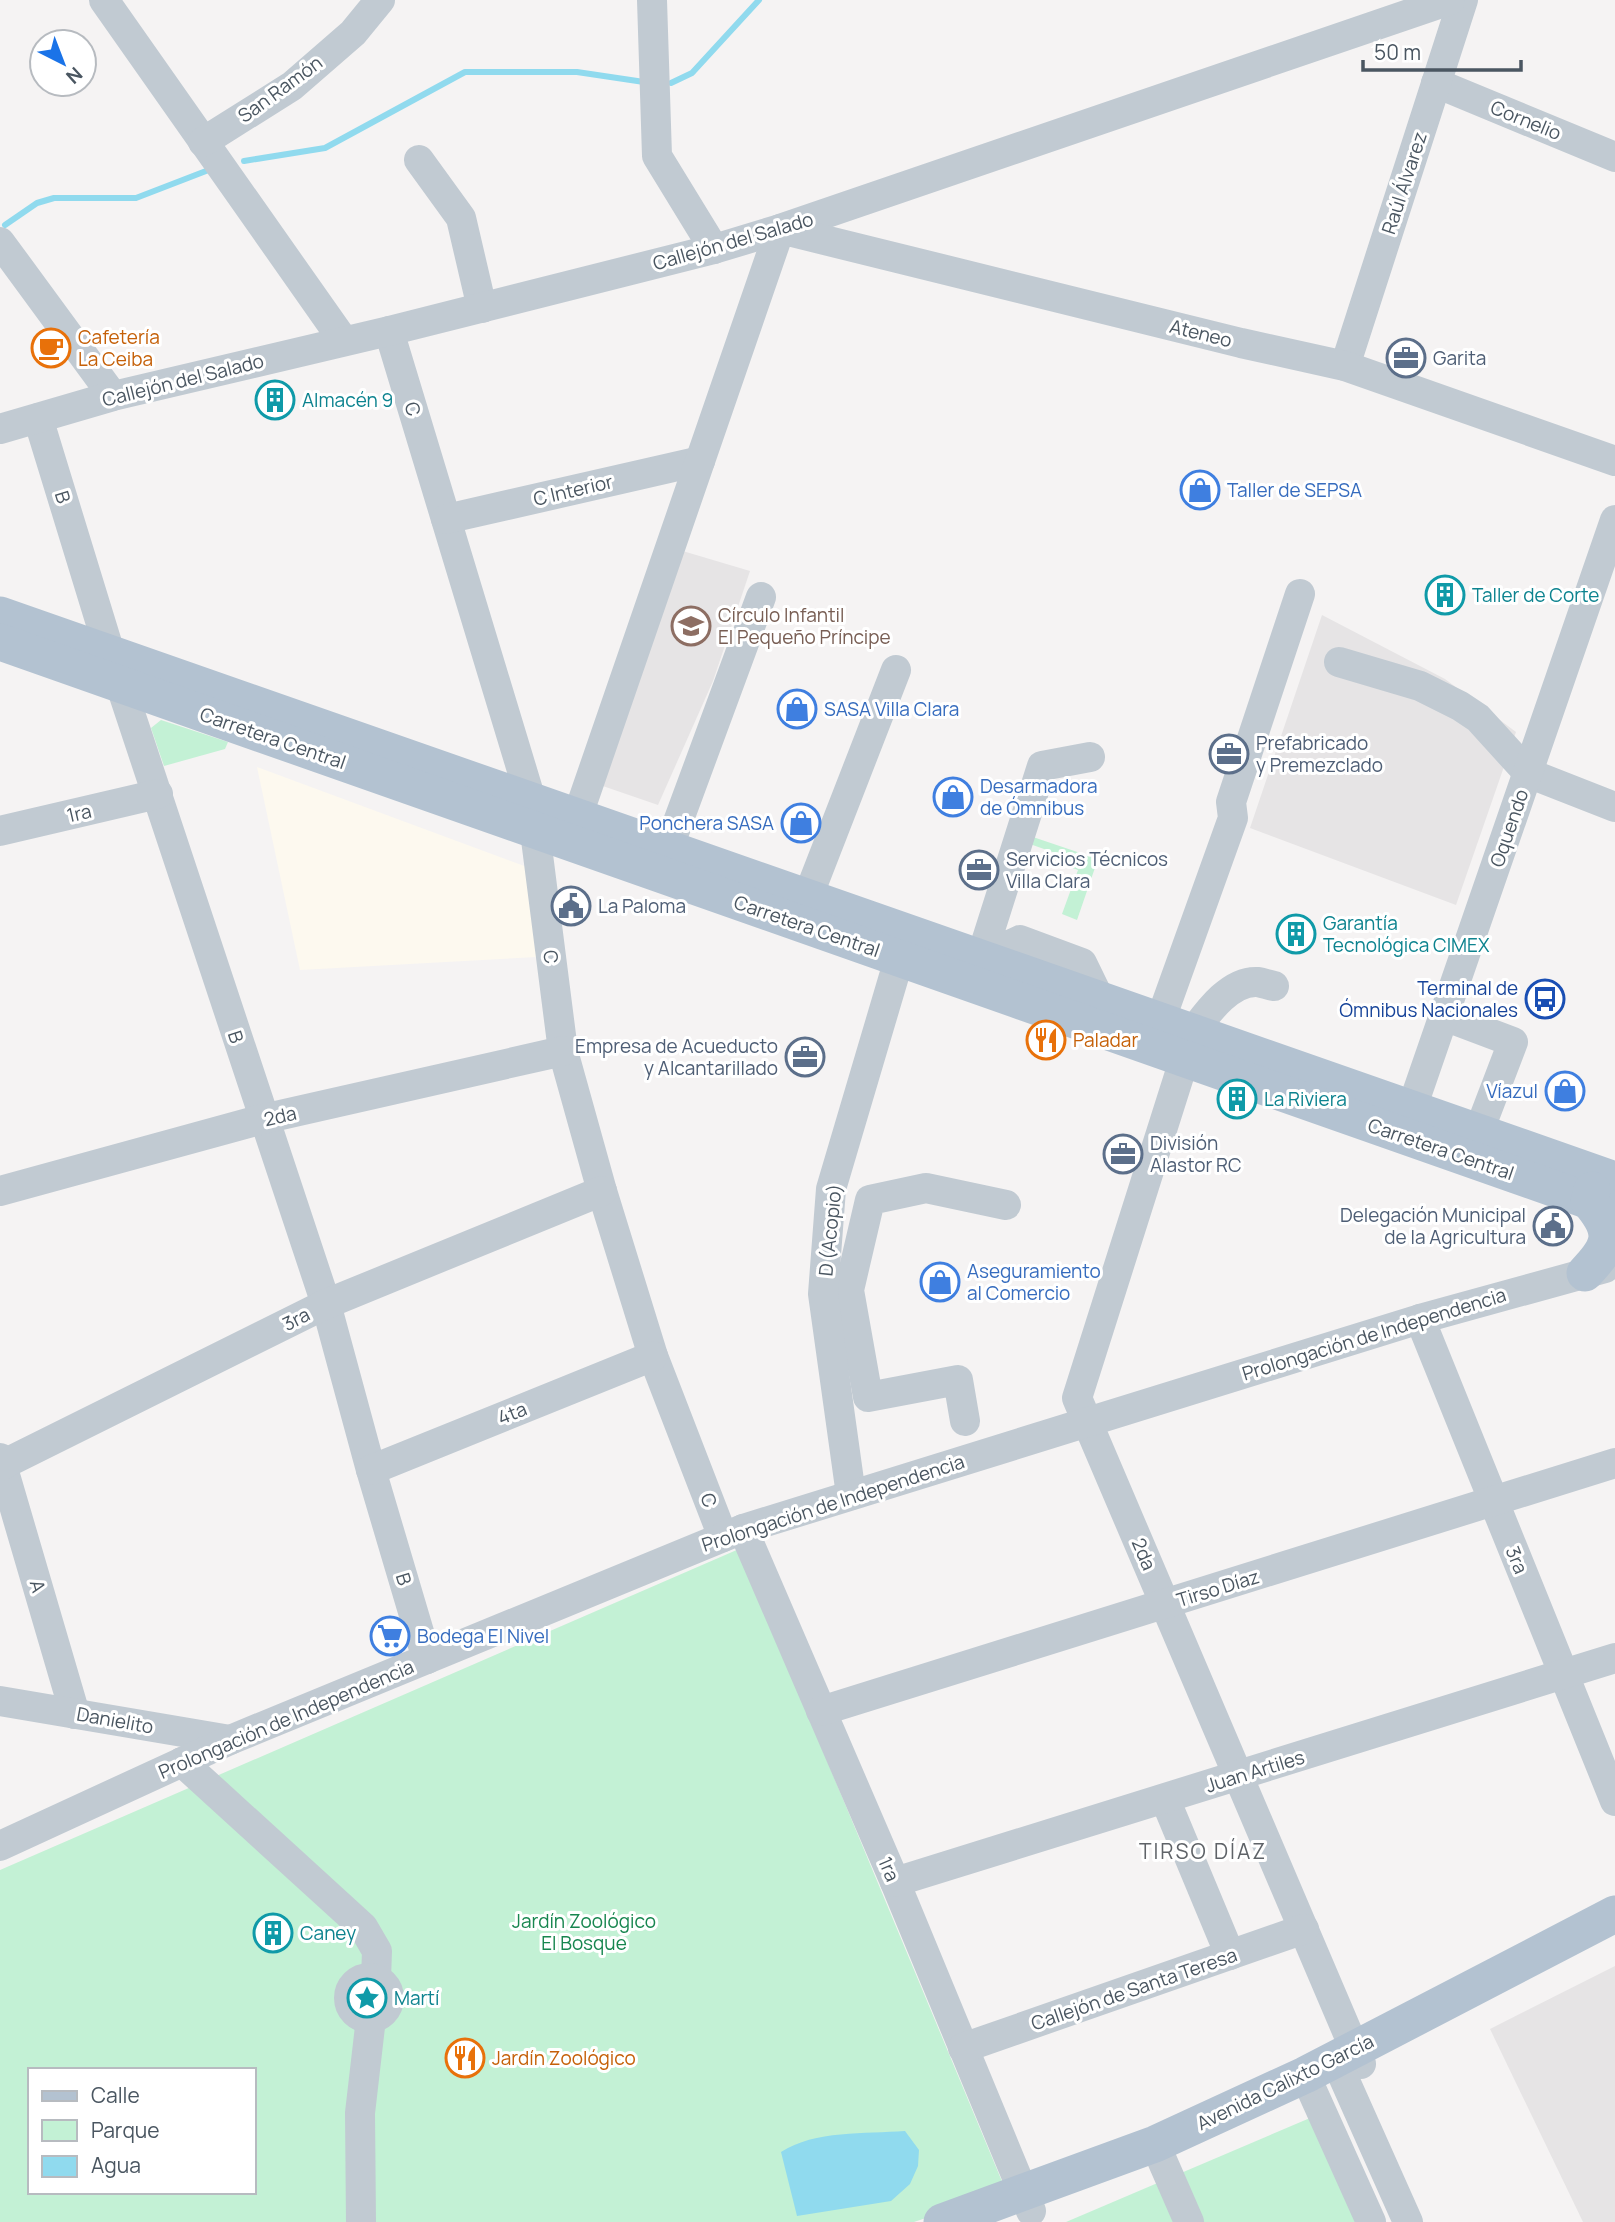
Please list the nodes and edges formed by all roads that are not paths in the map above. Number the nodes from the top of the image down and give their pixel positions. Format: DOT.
graph roads {
  1 [pos="104,0"];
  2 [pos="380,0"];
  3 [pos="652,0"];
  4 [pos="1450,0"];
  5 [pos="1436,83"];
  6 [pos="203,142"];
  7 [pos="1615,157"];
  8 [pos="419,160"];
  9 [pos="780,229"];
  10 [pos="0,242"];
  11 [pos="714,249"];
  12 [pos="482,307"];
  13 [pos="390,331"];
  14 [pos="343,340"];
  15 [pos="1345,366"];
  16 [pos="113,396"];
  17 [pos="38,418"];
  18 [pos="0,429"];
  19 [pos="700,461"];
  20 [pos="1615,461"];
  21 [pos="446,519"];
  22 [pos="1615,520"];
  23 [pos="1300,593"];
  24 [pos="761,597"];
  25 [pos="0,615"];
  26 [pos="0,642"];
  27 [pos="1339,662"];
  28 [pos="116,669"];
  29 [pos="896,670"];
  30 [pos="1090,757"];
  31 [pos="1528,773"];
  32 [pos="158,794"];
  33 [pos="1615,807"];
  34 [pos="532,815"];
  35 [pos="573,829"];
  36 [pos="0,831"];
  37 [pos="668,849"];
  38 [pos="803,910"];
  39 [pos="903,945"];
  40 [pos="981,958"];
  41 [pos="1274,986"];
  42 [pos="1444,1016"];
  43 [pos="1172,1040"];
  44 [pos="563,1051"];
  45 [pos="263,1119"];
  46 [pos="1407,1122"];
  47 [pos="1473,1145"];
  48 [pos="0,1191"];
  49 [pos="602,1191"];
  50 [pos="1604,1191"];
  51 [pos="1006,1205"];
  52 [pos="1600,1269"];
  53 [pos="326,1304"];
  54 [pos="1420,1319"];
  55 [pos="653,1356"];
  56 [pos="868,1397"];
  57 [pos="841,1421"];
  58 [pos="965,1421"];
  59 [pos="1086,1421"];
  60 [pos="1,1463"];
  61 [pos="1615,1463"];
  62 [pos="371,1470"];
  63 [pos="851,1495"];
  64 [pos="1493,1501"];
  65 [pos="733,1533"];
  66 [pos="1165,1604"];
  67 [pos="1615,1658"];
  68 [pos="427,1659"];
  69 [pos="1564,1674"];
  70 [pos="0,1700"];
  71 [pos="821,1711"];
  72 [pos="75,1714"];
  73 [pos="230,1740"];
  74 [pos="182,1762"];
  75 [pos="1238,1776"];
  76 [pos="1165,1799"];
  77 [pos="1615,1801"];
  78 [pos="0,1846"];
  79 [pos="895,1882"];
  80 [pos="1615,1914"];
  81 [pos="1304,1929"];
  82 [pos="1615,1935"];
  83 [pos="1230,1955"];
  84 [pos="963,2048"];
  85 [pos="1335,2071"];
  86 [pos="1159,2152"];
  87 [pos="1019,2209"];
  88 [pos="361,2222"];
  89 [pos="942,2222"];
  90 [pos="1189,2222"];
  91 [pos="1371,2222"];
  92 [pos="1408,2222"];
  1 -- 6 [label="street"];
  2 -- 6 [label="street, San Ramón"];
  3 -- 11 [label="street"];
  4 -- 5 [label="street, Raúl Álvarez"];
  4 -- 9 [label="street, Callejón del Salado"];
  5 -- 7 [label="street, Cornelio"];
  5 -- 15 [label="street, Raúl Álvarez"];
  6 -- 14 [label="street"];
  8 -- 12 [label="street"];
  9 -- 11 [label="street, Callejón del Salado"];
  9 -- 15 [label="street, Ateneo"];
  9 -- 19 [label="street"];
  10 -- 16 [label="street"];
  11 -- 12 [label="street, Callejón del Salado"];
  12 -- 13 [label="street, Callejón del Salado"];
  13 -- 14 [label="street, Callejón del Salado"];
  13 -- 21 [label="street, C"];
  14 -- 16 [label="street, Callejón del Salado"];
  15 -- 20 [label="street, Ateneo"];
  16 -- 17 [label="street, Callejón del Salado"];
  17 -- 18 [label="street, Callejón del Salado"];
  17 -- 28 [label="street, B"];
  19 -- 21 [label="street, C Interior"];
  19 -- 35 [label="street"];
  21 -- 34 [label="street, C"];
  22 -- 31 [label="street, Oquendo"];
  23 -- 43 [label="street, 2da"];
  24 -- 37 [label="street"];
  25 -- 28 [label="main road, Carretera Central"];
  26 -- 28 [label="main road, Carretera Central"];
  27 -- 31 [label="street"];
  28 -- 32 [label="street, B"];
  28 -- 34 [label="main road, Carretera Central"];
  29 -- 38 [label="street"];
  30 -- 40 [label="street"];
  31 -- 33 [label="street"];
  31 -- 42 [label="street, Oquendo"];
  32 -- 36 [label="street, 1ra"];
  32 -- 45 [label="street, B"];
  34 -- 35 [label="main road, Carretera Central"];
  34 -- 44 [label="street, C"];
  35 -- 37 [label="main road, Carretera Central"];
  35 -- 38 [label="main road, Carretera Central"];
  37 -- 38 [label="main road, Carretera Central"];
  38 -- 39 [label="main road, Carretera Central"];
  39 -- 40 [label="main road, Carretera Central"];
  39 -- 43 [label="main road, Carretera Central"];
  39 -- 57 [label="street, D (Acopio)"];
  40 -- 43 [label="main road, Carretera Central"];
  41 -- 43 [label="street"];
  42 -- 46 [label="street, Oquendo"];
  42 -- 47 [label="street"];
  43 -- 46 [label="main road, Carretera Central"];
  43 -- 59 [label="street, 2da"];
  44 -- 45 [label="street, 2da"];
  44 -- 49 [label="street, C"];
  45 -- 48 [label="street, 2da"];
  45 -- 53 [label="street, B"];
  46 -- 47 [label="main road, Carretera Central"];
  47 -- 50 [label="main road, Carretera Central"];
  49 -- 53 [label="street, 3ra"];
  49 -- 55 [label="street, C"];
  50 -- 52 [label="main road"];
  51 -- 56 [label="street"];
  52 -- 54 [label="street, Prolongación de Independencia"];
  53 -- 60 [label="street, 3ra"];
  53 -- 62 [label="street, B"];
  54 -- 59 [label="street, Prolongación de Independencia"];
  54 -- 64 [label="street, 3ra"];
  55 -- 62 [label="street, 4ta"];
  55 -- 65 [label="street, C"];
  56 -- 57 [label="street"];
  56 -- 58 [label="street"];
  57 -- 63 [label="street, D (Acopio)"];
  59 -- 63 [label="street, Prolongación de Independencia"];
  59 -- 66 [label="street, 2da"];
  60 -- 72 [label="street, A"];
  61 -- 64 [label="street, Tirso Díaz"];
  62 -- 68 [label="street, B"];
  63 -- 65 [label="street, Prolongación de Independencia"];
  64 -- 66 [label="street, Tirso Díaz"];
  64 -- 69 [label="street, 3ra"];
  65 -- 68 [label="street, Prolongación de Independencia"];
  65 -- 71 [label="street, 1ra"];
  66 -- 71 [label="street, Tirso Díaz"];
  66 -- 75 [label="street, 2da"];
  67 -- 69 [label="street, Juan Artiles"];
  68 -- 73 [label="street, Prolongación de Independencia"];
  69 -- 75 [label="street, Juan Artiles"];
  69 -- 77 [label="street, 3ra"];
  70 -- 72 [label="street, Danielito"];
  71 -- 79 [label="street, 1ra"];
  72 -- 73 [label="street, Danielito"];
  73 -- 74 [label="street, Prolongación de Independencia"];
  74 -- 78 [label="street, Prolongación de Independencia"];
  74 -- 88 [label="street"];
  75 -- 76 [label="street, Juan Artiles"];
  75 -- 81 [label="street, 2da"];
  76 -- 79 [label="street, Juan Artiles"];
  76 -- 83 [label="street"];
  79 -- 84 [label="street, 1ra"];
  80 -- 85 [label="main road, Avenida Calixto García"];
  81 -- 83 [label="street, Callejón de Santa Teresa"];
  81 -- 85 [label="street, 2da"];
  82 -- 85 [label="main road, Avenida Calixto García"];
  83 -- 84 [label="street, Callejón de Santa Teresa"];
  84 -- 87 [label="street, 1ra"];
  85 -- 86 [label="main road, Avenida Calixto García"];
  85 -- 91 [label="street"];
  85 -- 92 [label="street"];
  86 -- 87 [label="main road, Avenida Calixto García"];
  86 -- 90 [label="street"];
  87 -- 89 [label="main road, Avenida Calixto García"];
}
